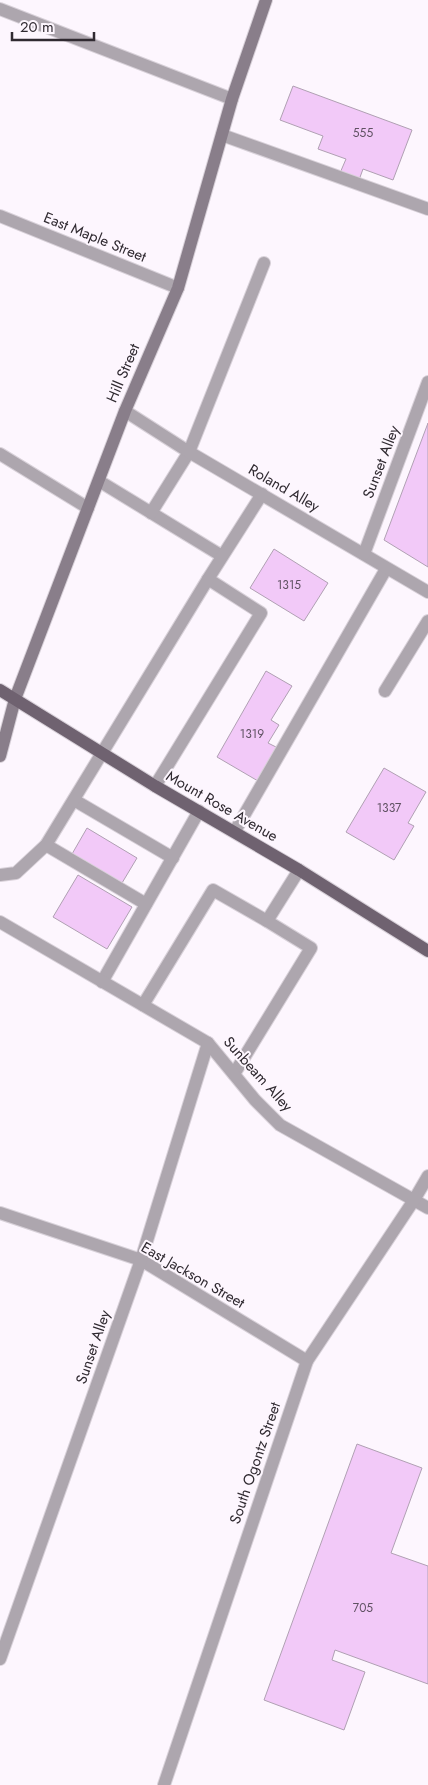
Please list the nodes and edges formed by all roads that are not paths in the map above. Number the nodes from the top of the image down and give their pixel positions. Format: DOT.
graph roads {
  1 [pos="266,0"];
  2 [pos="0,9"];
  3 [pos="232,99"];
  4 [pos="222,135"];
  5 [pos="428,208"];
  6 [pos="0,216"];
  7 [pos="264,263"];
  8 [pos="178,288"];
  9 [pos="428,382"];
  10 [pos="125,411"];
  11 [pos="189,452"];
  12 [pos="0,454"];
  13 [pos="99,481"];
  14 [pos="262,494"];
  15 [pos="88,508"];
  16 [pos="151,513"];
  17 [pos="364,554"];
  18 [pos="222,556"];
  19 [pos="386,569"];
  20 [pos="208,579"];
  21 [pos="428,592"];
  22 [pos="428,621"];
  23 [pos="0,690"];
  24 [pos="385,691"];
  25 [pos="15,699"];
  26 [pos="102,753"];
  27 [pos="0,756"];
  28 [pos="154,786"];
  29 [pos="74,800"];
  30 [pos="199,811"];
  31 [pos="235,831"];
  32 [pos="46,845"];
  33 [pos="172,858"];
  34 [pos="299,870"];
  35 [pos="0,875"];
  36 [pos="146,904"];
  37 [pos="267,921"];
  38 [pos="0,922"];
  39 [pos="428,951"];
  40 [pos="102,982"];
  41 [pos="143,1005"];
  42 [pos="208,1043"];
  43 [pos="234,1074"];
  44 [pos="428,1176"];
  45 [pos="414,1200"];
  46 [pos="428,1208"];
  47 [pos="0,1213"];
  48 [pos="141,1260"];
  49 [pos="307,1360"];
  50 [pos="0,1659"];
  51 [pos="164,1785"];
  1 -- 3 [label="main road, Hill Street"];
  2 -- 3 [label="street"];
  3 -- 4 [label="main road, Hill Street"];
  4 -- 5 [label="street"];
  4 -- 8 [label="main road, Hill Street"];
  6 -- 8 [label="street, East Maple Street"];
  7 -- 11 [label="street"];
  8 -- 10 [label="main road, Hill Street"];
  9 -- 17 [label="street, Sunset Alley"];
  10 -- 11 [label="street, Roland Alley"];
  10 -- 13 [label="main road, Hill Street"];
  11 -- 14 [label="street, Roland Alley"];
  11 -- 16 [label="street"];
  12 -- 15 [label="street"];
  13 -- 15 [label="main road, Hill Street"];
  13 -- 16 [label="street"];
  14 -- 17 [label="street, Roland Alley"];
  14 -- 18 [label="street"];
  15 -- 25 [label="main road, Hill Street"];
  16 -- 18 [label="street"];
  17 -- 19 [label="street, Roland Alley"];
  18 -- 20 [label="street"];
  19 -- 21 [label="street, Roland Alley"];
  19 -- 31 [label="street"];
  20 -- 26 [label="street"];
  20 -- 28 [label="street"];
  22 -- 24 [label="street"];
  23 -- 25 [label="main road, Mount Rose Avenue"];
  25 -- 26 [label="main road, Mount Rose Avenue"];
  25 -- 27 [label="main road, Hill Street"];
  26 -- 28 [label="main road, Mount Rose Avenue"];
  26 -- 29 [label="street"];
  28 -- 30 [label="main road, Mount Rose Avenue"];
  29 -- 32 [label="street"];
  29 -- 33 [label="street"];
  30 -- 31 [label="main road, Mount Rose Avenue"];
  30 -- 33 [label="street"];
  31 -- 34 [label="main road, Mount Rose Avenue"];
  32 -- 35 [label="street"];
  32 -- 36 [label="street"];
  33 -- 36 [label="street"];
  34 -- 37 [label="street"];
  34 -- 39 [label="main road, Mount Rose Avenue"];
  36 -- 40 [label="street"];
  37 -- 41 [label="street"];
  37 -- 43 [label="street"];
  38 -- 40 [label="street, Sunbeam Alley"];
  40 -- 41 [label="street, Sunbeam Alley"];
  41 -- 42 [label="street, Sunbeam Alley"];
  42 -- 43 [label="street, Sunbeam Alley"];
  42 -- 48 [label="street, Sunset Alley"];
  43 -- 45 [label="street, Sunbeam Alley"];
  44 -- 45 [label="street, South Ogontz Street"];
  45 -- 46 [label="street, Sunbeam Alley"];
  45 -- 49 [label="street, South Ogontz Street"];
  47 -- 48 [label="street, East Jackson Street"];
  48 -- 49 [label="street, East Jackson Street"];
  48 -- 50 [label="street, Sunset Alley"];
  49 -- 51 [label="street, South Ogontz Street"];
}
